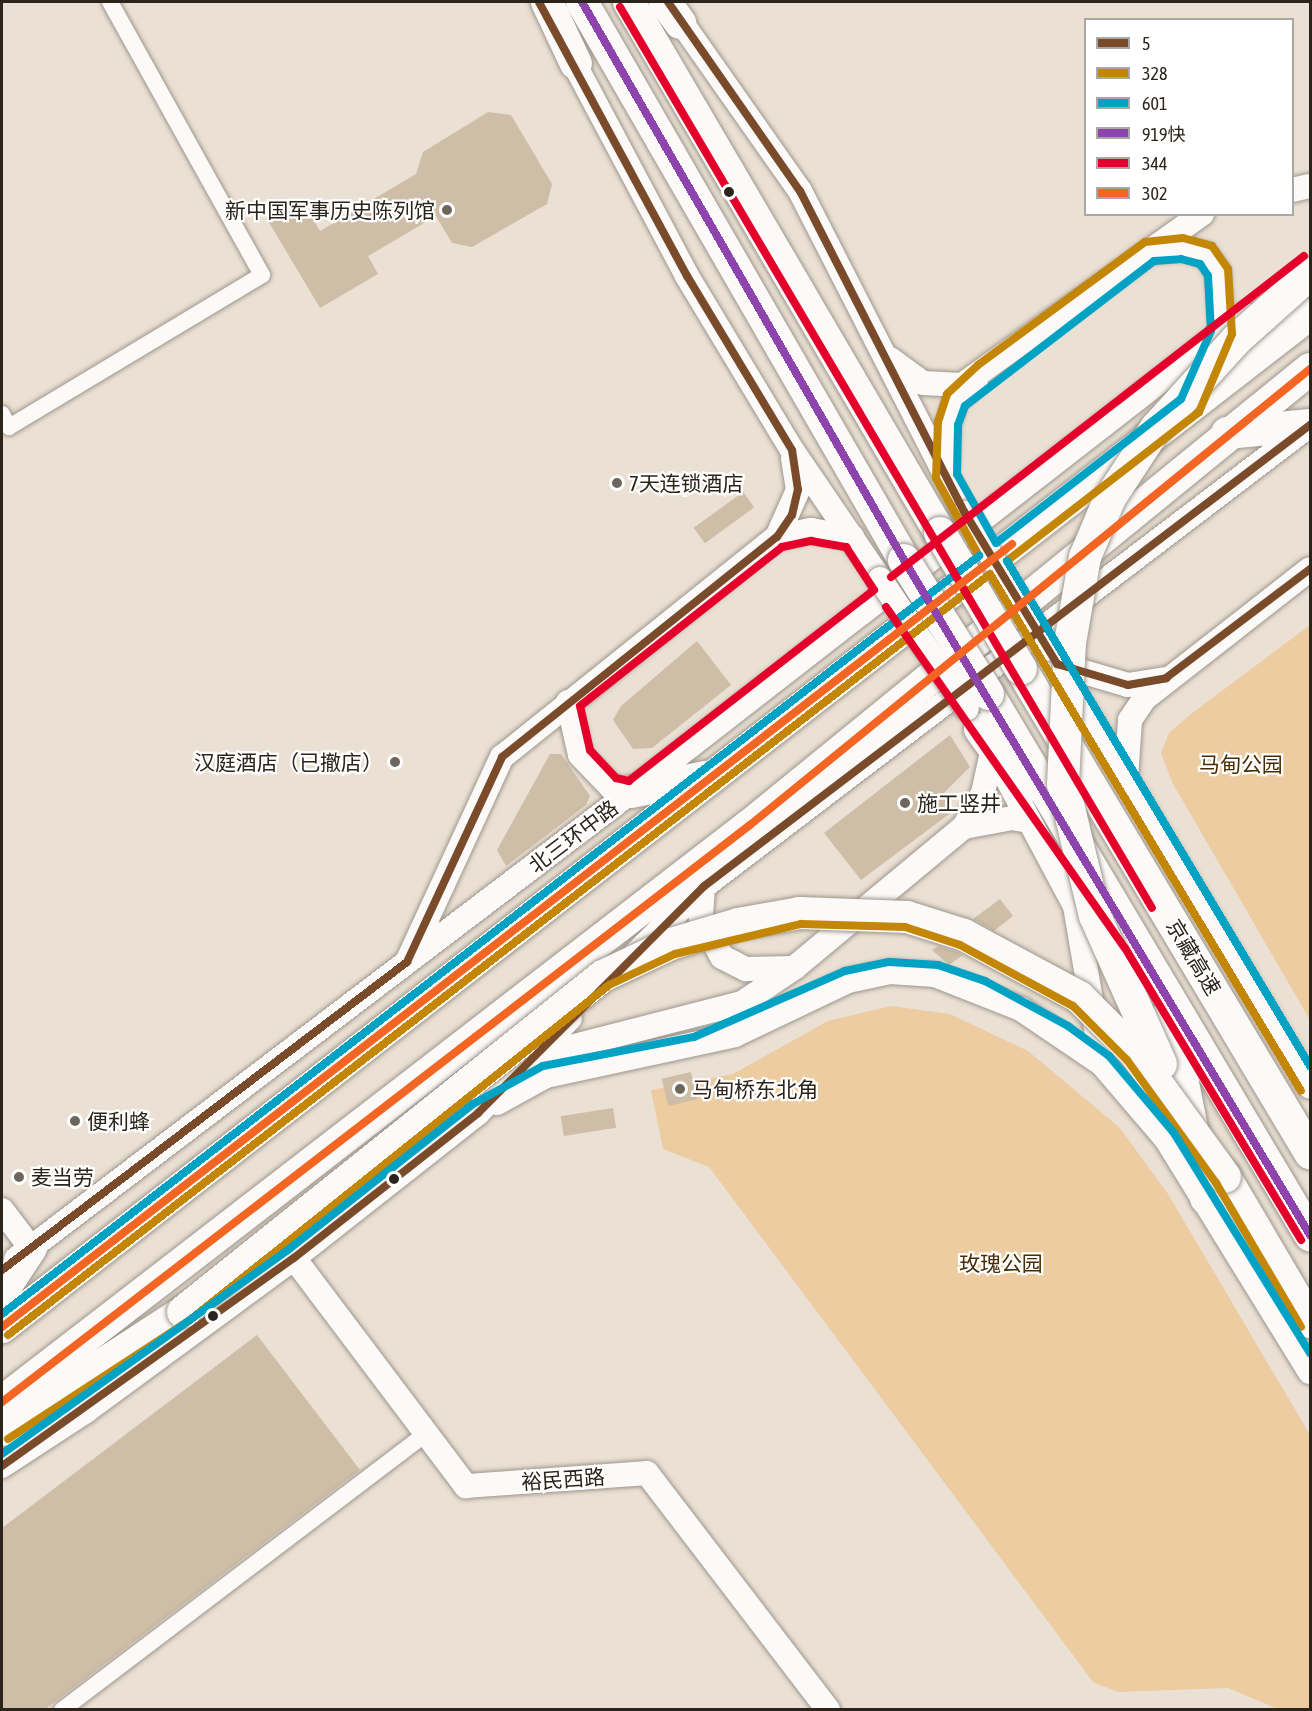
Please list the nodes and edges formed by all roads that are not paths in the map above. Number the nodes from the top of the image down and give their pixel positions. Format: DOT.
graph roads {
  1 [pos="110,2"];
  2 [pos="539,2"];
  3 [pos="547,2"];
  4 [pos="582,2"];
  5 [pos="629,2"];
  6 [pos="671,9"];
  7 [pos="576,64"];
  8 [pos="1311,186"];
  9 [pos="1294,190"];
  10 [pos="1199,216"];
  11 [pos="1150,251"];
  12 [pos="1311,264"];
  13 [pos="1311,274"];
  14 [pos="1311,314"];
  15 [pos="1222,333"];
  16 [pos="882,351"];
  17 [pos="1311,369"];
  18 [pos="984,373"];
  19 [pos="1190,406"];
  20 [pos="2,414"];
  21 [pos="1311,425"];
  22 [pos="1226,433"];
  23 [pos="792,450"];
  24 [pos="946,476"];
  25 [pos="777,537"];
  26 [pos="852,537"];
  27 [pos="1311,569"];
  28 [pos="1052,656"];
  29 [pos="1166,678"];
  30 [pos="568,702"];
  31 [pos="982,721"];
  32 [pos="712,776"];
  33 [pos="1126,779"];
  34 [pos="631,792"];
  35 [pos="1029,821"];
  36 [pos="750,825"];
  37 [pos="964,827"];
  38 [pos="702,888"];
  39 [pos="408,962"];
  40 [pos="794,968"];
  41 [pos="1164,992"];
  42 [pos="531,1056"];
  43 [pos="1102,1064"];
  44 [pos="1311,1086"];
  45 [pos="478,1113"];
  46 [pos="1311,1153"];
  47 [pos="1216,1188"];
  48 [pos="2,1210"];
  49 [pos="1311,1235"];
  50 [pos="31,1248"];
  51 [pos="294,1258"];
  52 [pos="2,1270"];
  53 [pos="2,1292"];
  54 [pos="1311,1322"];
  55 [pos="2,1326"];
  56 [pos="1311,1372"];
  57 [pos="2,1402"];
  58 [pos="2,1430"];
  59 [pos="425,1434"];
  60 [pos="2,1466"];
  61 [pos="62,1710"];
  62 [pos="828,1710"];
  1 -- 20 [label="street"];
  2 -- 7 [label="main road"];
  3 -- 7 [label="highway"];
  4 -- 31 [label="highway, 京藏高速, bridge"];
  5 -- 46 [label="highway, 京藏高速, bridge"];
  6 -- 16 [label="main road"];
  7 -- 23 [label="main road"];
  8 -- 9 [label="main road"];
  10 -- 11 [label="main road"];
  11 -- 15 [label="main road"];
  11 -- 18 [label="main road"];
  12 -- 15 [label="main road, 北三环中路"];
  13 -- 47 [label="highway, bridge"];
  14 -- 19 [label="highway"];
  15 -- 19 [label="highway"];
  15 -- 34 [label="main road, 北三环中路"];
  16 -- 18 [label="main road"];
  16 -- 24 [label="main road"];
  17 -- 22 [label="highway"];
  18 -- 24 [label="main road"];
  19 -- 32 [label="highway"];
  21 -- 22 [label="highway"];
  21 -- 38 [label="main road"];
  22 -- 36 [label="highway"];
  23 -- 25 [label="main road"];
  23 -- 26 [label="main road"];
  24 -- 28 [label="main road, bridge"];
  25 -- 26 [label="main road"];
  25 -- 30 [label="main road"];
  26 -- 31 [label="main road, bridge"];
  27 -- 29 [label="main road"];
  28 -- 29 [label="main road"];
  28 -- 33 [label="main road"];
  29 -- 33 [label="main road"];
  30 -- 34 [label="main road"];
  30 -- 39 [label="main road"];
  31 -- 35 [label="main road"];
  31 -- 37 [label="main road"];
  31 -- 41 [label="highway, 京藏高速"];
  32 -- 34 [label="highway"];
  32 -- 55 [label="highway"];
  33 -- 44 [label="main road"];
  34 -- 39 [label="main road, 北三环中路"];
  35 -- 37 [label="main road"];
  35 -- 43 [label="main road"];
  36 -- 38 [label="highway"];
  36 -- 57 [label="highway"];
  37 -- 40 [label="main road"];
  38 -- 40 [label="main road"];
  38 -- 42 [label="main road"];
  39 -- 50 [label="main road, 北三环中路"];
  40 -- 42 [label="main road"];
  41 -- 47 [label="highway"];
  41 -- 49 [label="highway, 京藏高速"];
  42 -- 45 [label="main road"];
  43 -- 45 [label="main road"];
  43 -- 47 [label="main road"];
  45 -- 51 [label="main road"];
  47 -- 54 [label="highway"];
  47 -- 56 [label="main road"];
  47 -- 58 [label="highway, bridge"];
  48 -- 50 [label="main road"];
  50 -- 52 [label="main road, 北三环中路"];
  50 -- 53 [label="highway"];
  51 -- 59 [label="main road, 裕民西路"];
  51 -- 60 [label="main road"];
  59 -- 61 [label="street"];
  59 -- 62 [label="main road, 裕民西路"];
}
